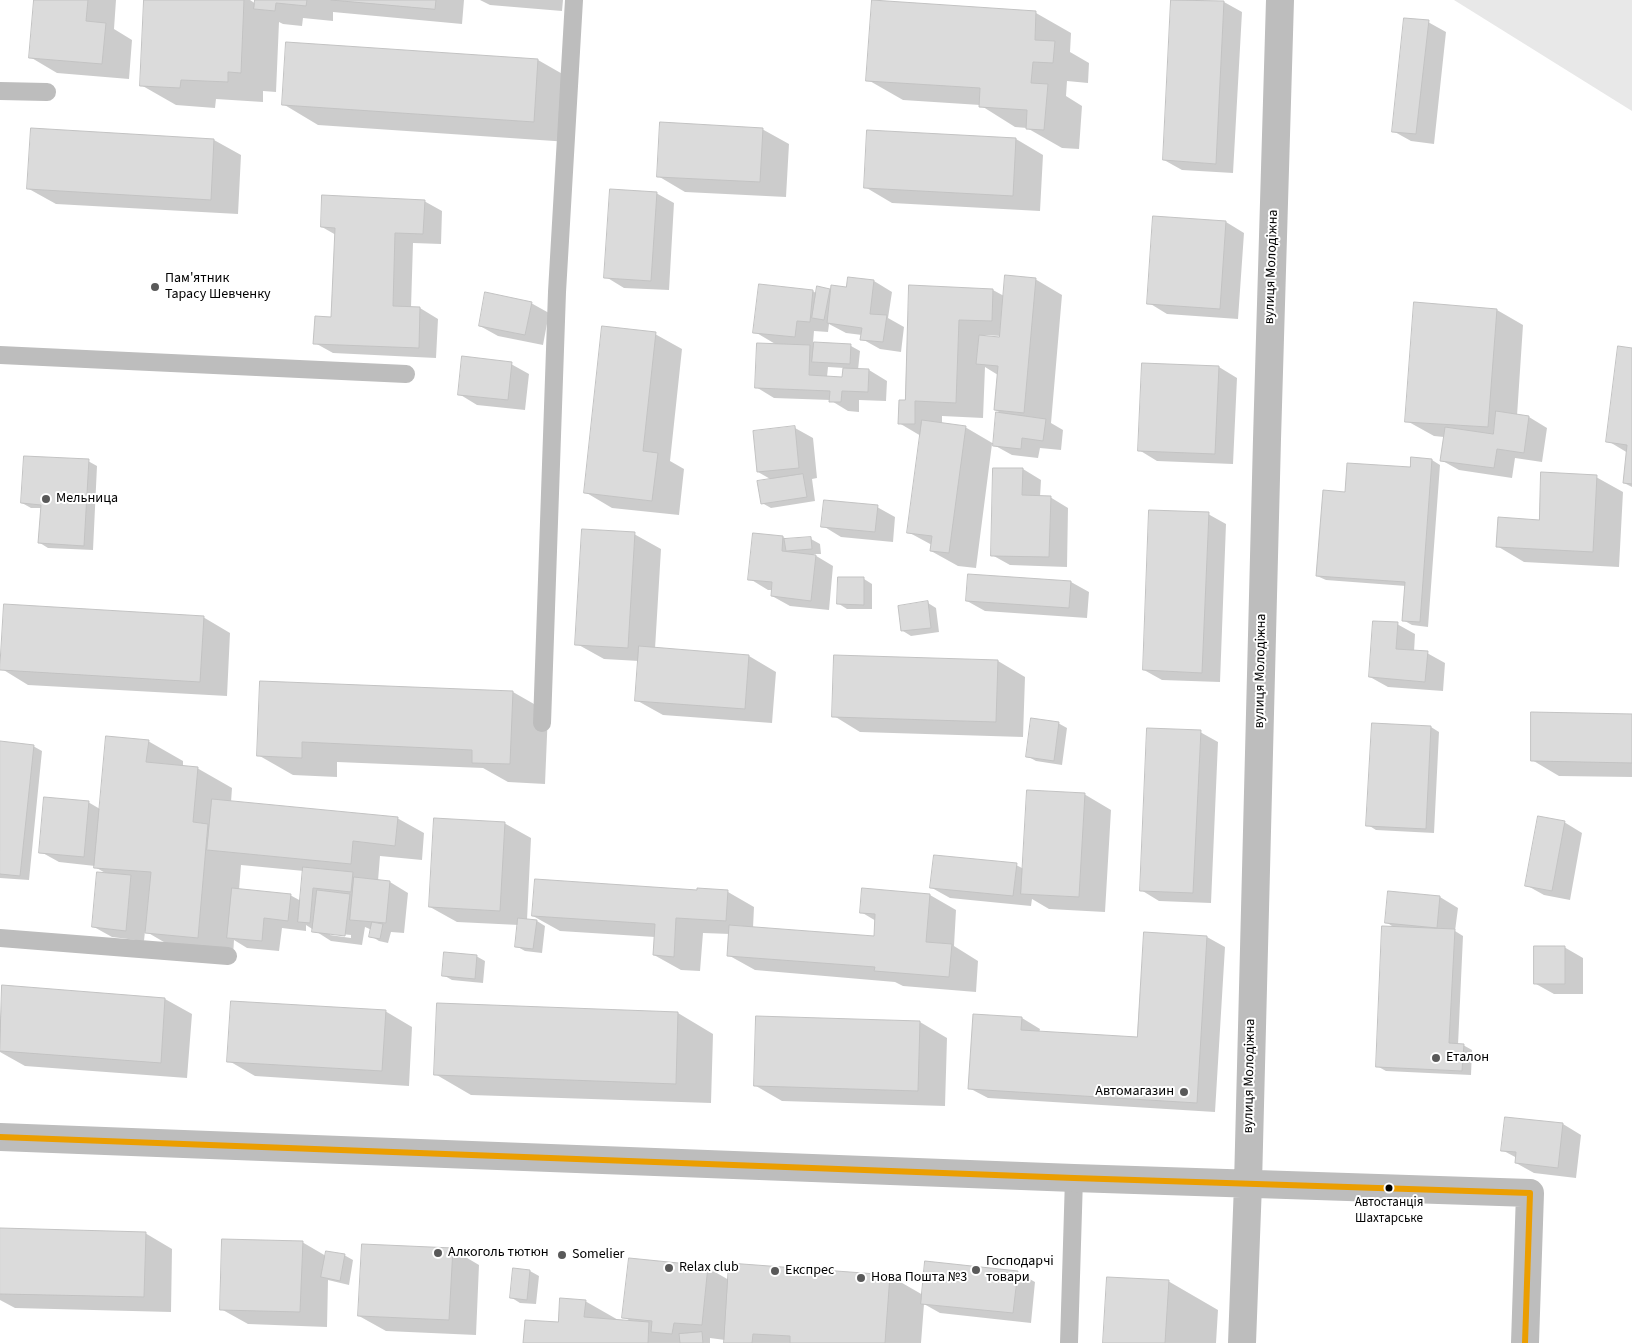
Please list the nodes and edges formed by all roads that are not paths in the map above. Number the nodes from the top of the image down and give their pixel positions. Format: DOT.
graph roads {
  1 [pos="574,0"];
  2 [pos="1280,0"];
  3 [pos="0,91"];
  4 [pos="47,92"];
  5 [pos="0,355"];
  6 [pos="406,374"];
  7 [pos="542,723"];
  8 [pos="0,938"];
  9 [pos="228,956"];
  10 [pos="0,1137"];
  11 [pos="1074,1178"];
  12 [pos="1248,1184"];
  13 [pos="1069,1343"];
  14 [pos="1242,1343"];
  15 [pos="1525,1343"];
  1 -- 7 [label="lane"];
  2 -- 12 [label="street, вулиця Молодіжна"];
  3 -- 4 [label="lane"];
  5 -- 6 [label="lane"];
  8 -- 9 [label="lane"];
  10 -- 11 [label="street"];
  11 -- 12 [label="street"];
  11 -- 13 [label="lane"];
  12 -- 14 [label="street, вулиця Молодіжна"];
  12 -- 15 [label="street"];
}
